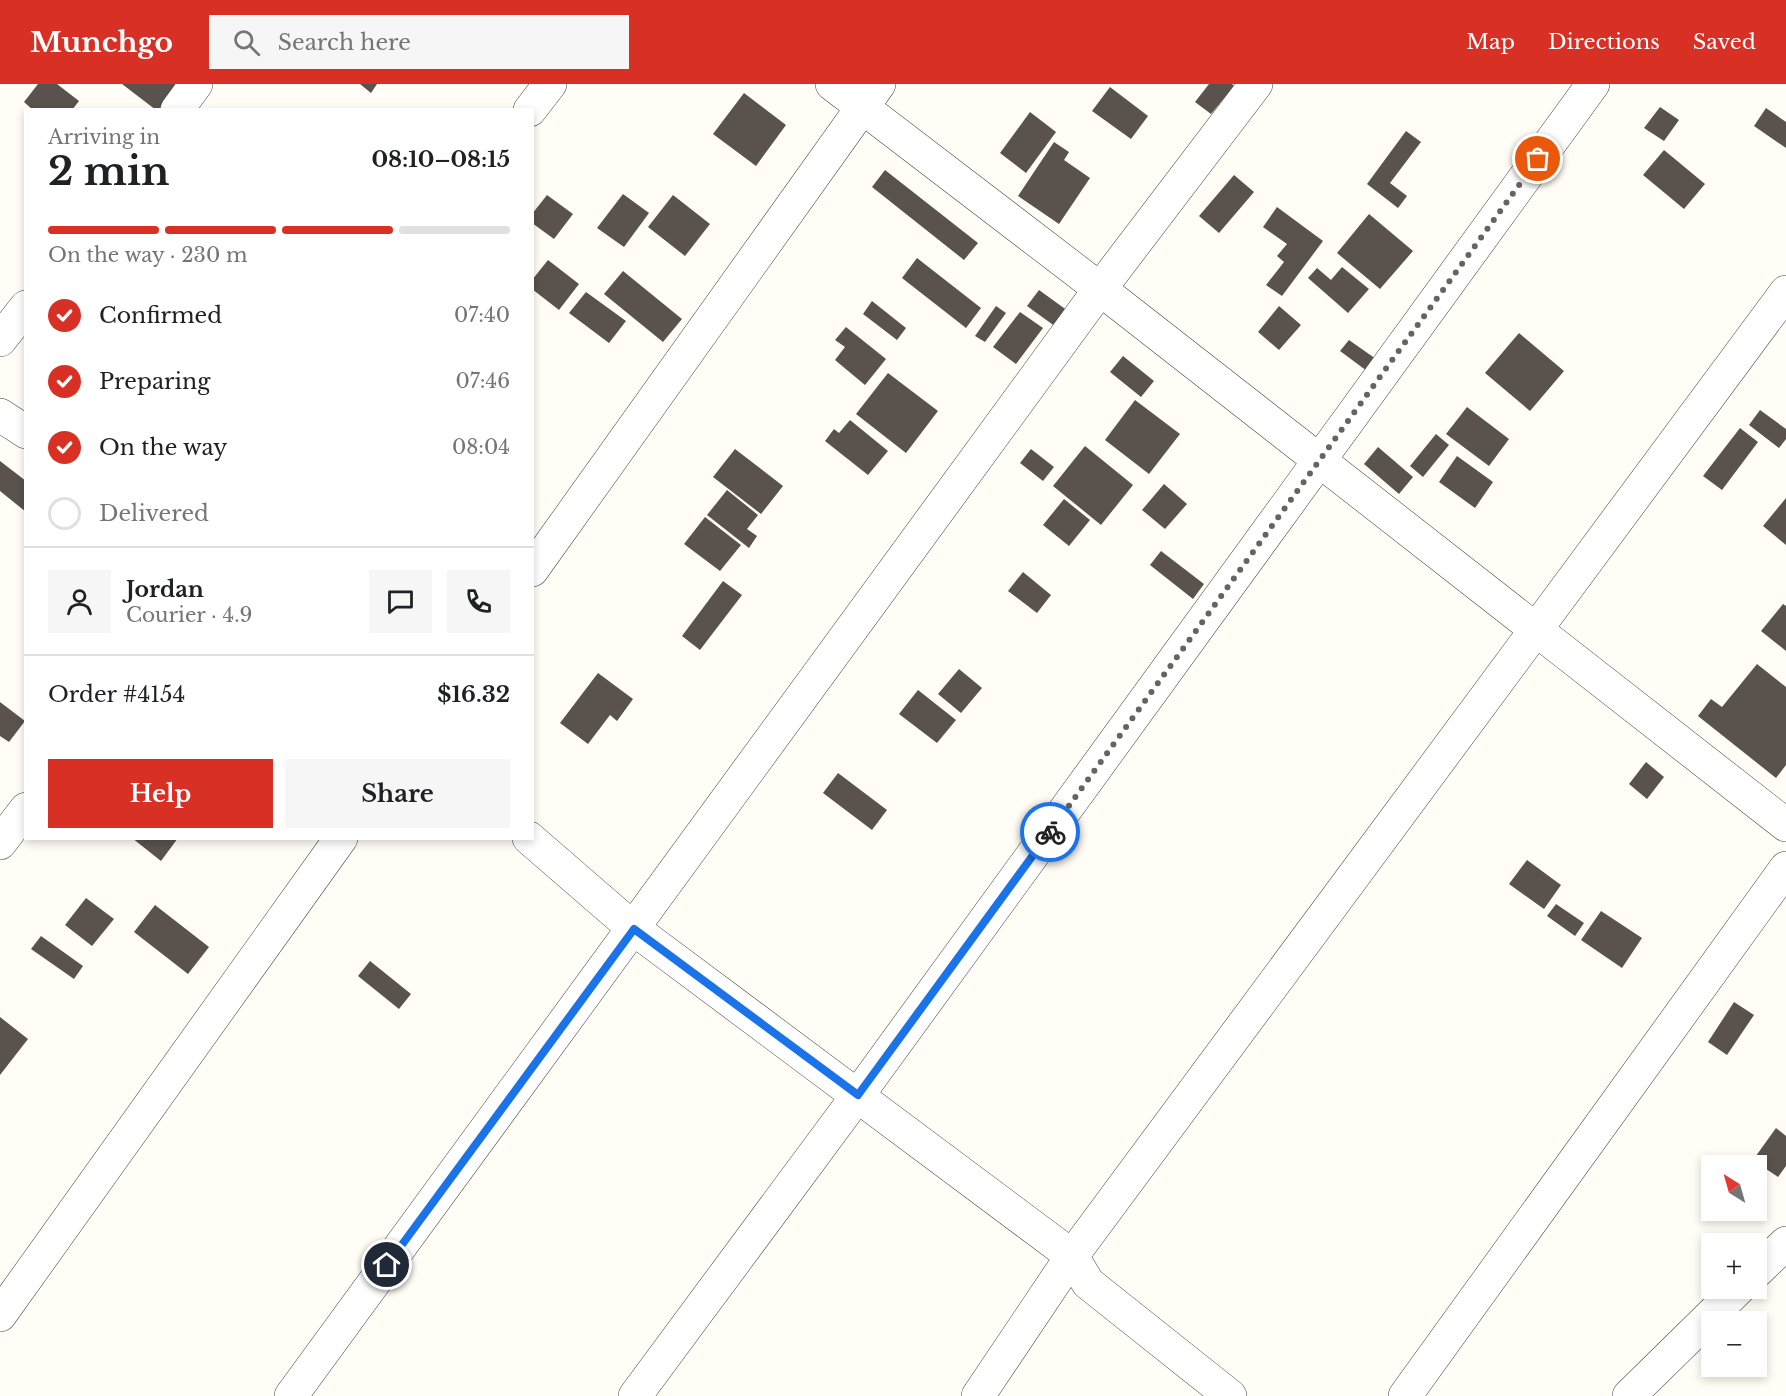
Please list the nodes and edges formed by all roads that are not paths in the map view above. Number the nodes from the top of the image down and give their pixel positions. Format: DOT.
graph roads {
  1 [pos="196,84"];
  2 [pos="550,84"];
  3 [pos="832,84"];
  4 [pos="1256,84"];
  5 [pos="1593,84"];
  6 [pos="871,96"];
  7 [pos="178,108"];
  8 [pos="532,108"];
  9 [pos="1100,289"];
  10 [pos="1786,292"];
  11 [pos="24,310"];
  12 [pos="0,340"];
  13 [pos="0,415"];
  14 [pos="24,431"];
  15 [pos="1319,460"];
  16 [pos="534,567"];
  17 [pos="1536,630"];
  18 [pos="24,812"];
  19 [pos="1786,825"];
  20 [pos="340,840"];
  21 [pos="531,840"];
  22 [pos="0,843"];
  23 [pos="1786,868"];
  24 [pos="634,929"];
  25 [pos="858,1095"];
  26 [pos="1786,1243"];
  27 [pos="1072,1256"];
  28 [pos="1767,1261"];
  29 [pos="1728,1299"];
  30 [pos="0,1315"];
  31 [pos="291,1396"];
  32 [pos="635,1396"];
  33 [pos="978,1396"];
  34 [pos="1230,1396"];
  35 [pos="1405,1396"];
  36 [pos="1629,1396"];
  1 -- 7 [label="street"];
  2 -- 8 [label="street"];
  3 -- 6 [label="street"];
  4 -- 9 [label="street"];
  5 -- 15 [label="street"];
  6 -- 9 [label="street"];
  6 -- 16 [label="street"];
  9 -- 15 [label="street"];
  9 -- 24 [label="street"];
  10 -- 17 [label="street"];
  11 -- 12 [label="street"];
  13 -- 14 [label="street"];
  15 -- 17 [label="street"];
  15 -- 25 [label="street"];
  17 -- 19 [label="street"];
  17 -- 27 [label="street"];
  18 -- 22 [label="street"];
  20 -- 30 [label="street"];
  21 -- 24 [label="street"];
  23 -- 35 [label="street"];
  24 -- 25 [label="street"];
  24 -- 31 [label="street"];
  25 -- 27 [label="street"];
  25 -- 32 [label="street"];
  26 -- 28 [label="street"];
  27 -- 33 [label="street"];
  27 -- 34 [label="street"];
  29 -- 36 [label="street"];
}
